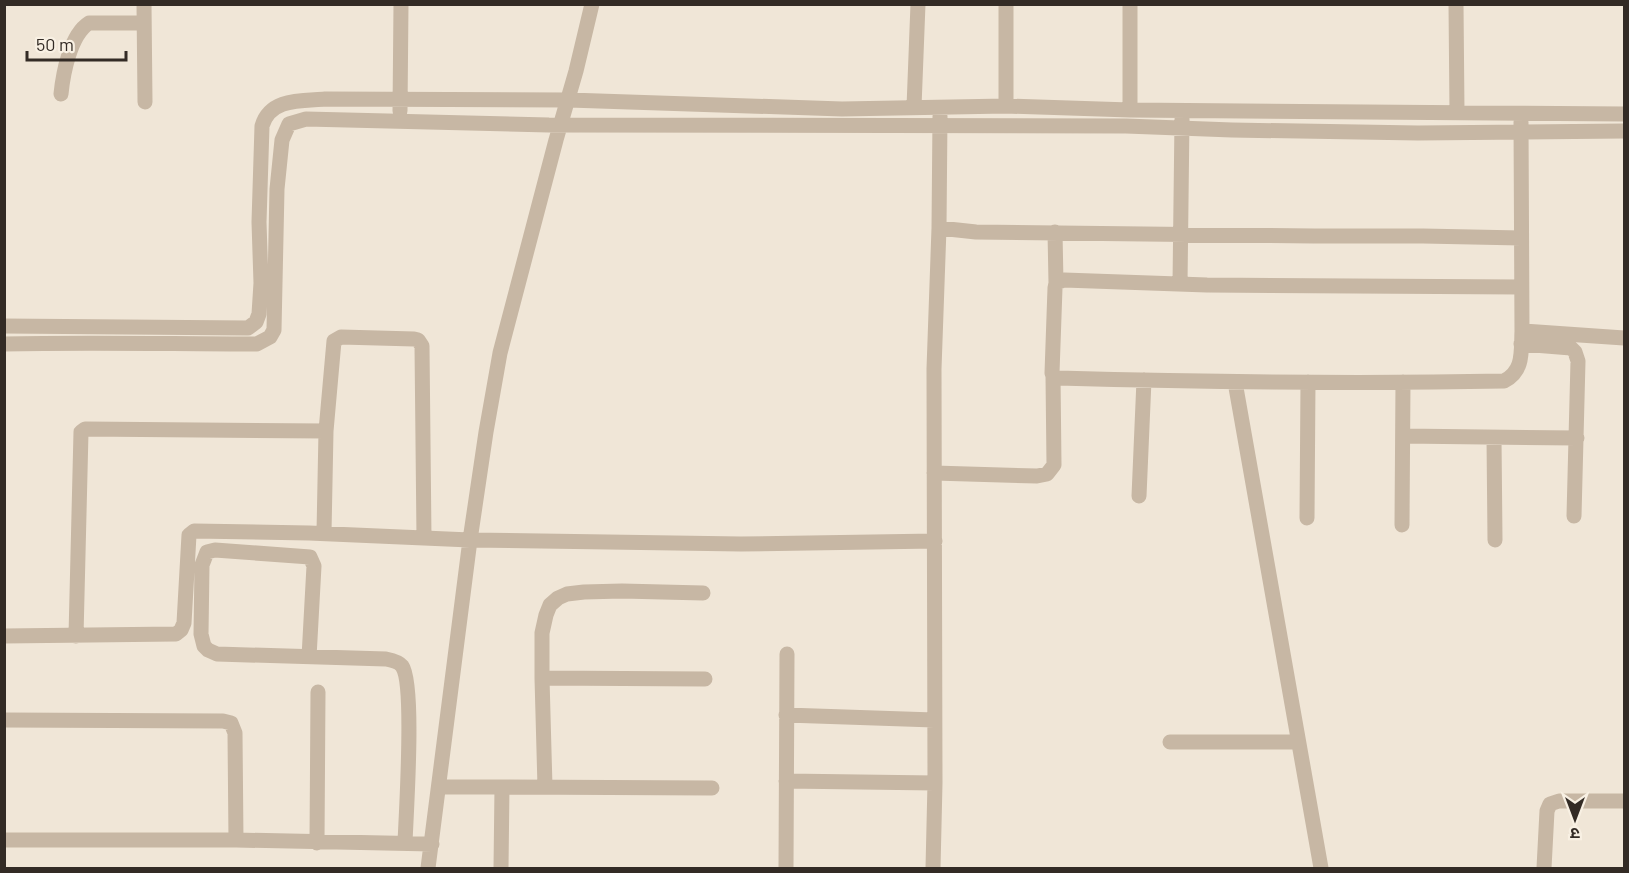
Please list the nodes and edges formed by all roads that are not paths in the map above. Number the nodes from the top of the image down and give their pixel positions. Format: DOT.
graph roads {
  1 [pos="144,4"];
  2 [pos="401,4"];
  3 [pos="592,4"];
  4 [pos="918,4"];
  5 [pos="1006,4"];
  6 [pos="1130,4"];
  7 [pos="1456,4"];
  8 [pos="144,23"];
  9 [pos="60,94"];
  10 [pos="401,100"];
  11 [pos="569,100"];
  12 [pos="145,102"];
  13 [pos="1006,106"];
  14 [pos="273,107"];
  15 [pos="914,107"];
  16 [pos="940,107"];
  17 [pos="1130,110"];
  18 [pos="1182,110"];
  19 [pos="1456,112"];
  20 [pos="1521,113"];
  21 [pos="1624,114"];
  22 [pos="400,123"];
  23 [pos="290,124"];
  24 [pos="562,125"];
  25 [pos="940,126"];
  26 [pos="1182,128"];
  27 [pos="1624,131"];
  28 [pos="1520,132"];
  29 [pos="939,228"];
  30 [pos="1055,232"];
  31 [pos="1181,234"];
  32 [pos="1521,238"];
  33 [pos="1056,283"];
  34 [pos="1180,284"];
  35 [pos="1521,287"];
  36 [pos="256,322"];
  37 [pos="4,326"];
  38 [pos="270,337"];
  39 [pos="1522,338"];
  40 [pos="1624,338"];
  41 [pos="4,344"];
  42 [pos="1053,376"];
  43 [pos="1144,380"];
  44 [pos="1235,382"];
  45 [pos="1308,382"];
  46 [pos="1403,382"];
  47 [pos="326,431"];
  48 [pos="1403,436"];
  49 [pos="1494,438"];
  50 [pos="1577,438"];
  51 [pos="934,473"];
  52 [pos="1139,496"];
  53 [pos="1574,516"];
  54 [pos="1307,518"];
  55 [pos="1402,525"];
  56 [pos="324,533"];
  57 [pos="424,538"];
  58 [pos="470,540"];
  59 [pos="1495,540"];
  60 [pos="935,541"];
  61 [pos="703,593"];
  62 [pos="4,636"];
  63 [pos="76,636"];
  64 [pos="787,654"];
  65 [pos="309,657"];
  66 [pos="542,678"];
  67 [pos="705,679"];
  68 [pos="318,692"];
  69 [pos="786,715"];
  70 [pos="4,720"];
  71 [pos="934,720"];
  72 [pos="1170,742"];
  73 [pos="1297,742"];
  74 [pos="786,781"];
  75 [pos="935,783"];
  76 [pos="439,787"];
  77 [pos="502,787"];
  78 [pos="545,787"];
  79 [pos="712,788"];
  80 [pos="1624,801"];
  81 [pos="4,840"];
  82 [pos="236,840"];
  83 [pos="317,843"];
  84 [pos="405,843"];
  85 [pos="432,844"];
  86 [pos="428,868"];
  87 [pos="501,868"];
  88 [pos="786,868"];
  89 [pos="933,868"];
  90 [pos="1320,868"];
  91 [pos="1544,868"];
  1 -- 8 [label="street"];
  2 -- 10 [label="street"];
  3 -- 11 [label="street"];
  4 -- 15 [label="street"];
  5 -- 13 [label="street"];
  6 -- 17 [label="street"];
  7 -- 19 [label="street"];
  8 -- 9 [label="street"];
  8 -- 12 [label="street"];
  10 -- 11 [label="street"];
  10 -- 14 [label="street"];
  10 -- 22 [label="street"];
  11 -- 15 [label="street"];
  11 -- 24 [label="street"];
  13 -- 16 [label="street"];
  13 -- 17 [label="street"];
  14 -- 23 [label="street"];
  14 -- 36 [label="street"];
  15 -- 16 [label="street"];
  16 -- 25 [label="street"];
  17 -- 18 [label="street"];
  18 -- 19 [label="street"];
  18 -- 26 [label="street"];
  19 -- 20 [label="street"];
  20 -- 21 [label="street"];
  20 -- 28 [label="street"];
  22 -- 23 [label="street"];
  22 -- 24 [label="street"];
  23 -- 38 [label="street"];
  24 -- 25 [label="street"];
  24 -- 58 [label="street"];
  25 -- 26 [label="street"];
  25 -- 29 [label="street"];
  26 -- 28 [label="street"];
  26 -- 31 [label="street"];
  27 -- 28 [label="street"];
  28 -- 32 [label="street"];
  29 -- 30 [label="street"];
  29 -- 51 [label="street"];
  30 -- 31 [label="street"];
  30 -- 33 [label="street"];
  31 -- 32 [label="street"];
  31 -- 34 [label="street"];
  32 -- 35 [label="street"];
  33 -- 34 [label="street"];
  33 -- 42 [label="street"];
  34 -- 35 [label="street"];
  35 -- 39 [label="street"];
  36 -- 37 [label="street"];
  36 -- 38 [label="street"];
  38 -- 41 [label="street"];
  39 -- 40 [label="street"];
  39 -- 46 [label="street"];
  39 -- 50 [label="street"];
  42 -- 43 [label="street"];
  42 -- 51 [label="street"];
  43 -- 44 [label="street"];
  43 -- 52 [label="street"];
  44 -- 45 [label="street"];
  44 -- 73 [label="street"];
  45 -- 46 [label="street"];
  45 -- 54 [label="street"];
  46 -- 48 [label="street"];
  47 -- 56 [label="street"];
  47 -- 57 [label="street"];
  47 -- 63 [label="street"];
  48 -- 49 [label="street"];
  48 -- 55 [label="street"];
  49 -- 50 [label="street"];
  49 -- 59 [label="street"];
  50 -- 53 [label="street"];
  51 -- 60 [label="street"];
  56 -- 57 [label="street"];
  56 -- 63 [label="street"];
  57 -- 58 [label="street"];
  58 -- 60 [label="street"];
  58 -- 76 [label="street"];
  60 -- 71 [label="street"];
  61 -- 66 [label="street"];
  62 -- 63 [label="street"];
  64 -- 69 [label="street"];
  65 -- 65 [label="street"];
  65 -- 84 [label="street"];
  66 -- 67 [label="street"];
  66 -- 78 [label="street"];
  68 -- 83 [label="street"];
  69 -- 71 [label="street"];
  69 -- 74 [label="street"];
  70 -- 82 [label="street"];
  71 -- 75 [label="street"];
  72 -- 73 [label="street"];
  73 -- 90 [label="street"];
  74 -- 75 [label="street"];
  74 -- 88 [label="street"];
  75 -- 89 [label="street"];
  76 -- 77 [label="street"];
  76 -- 85 [label="street"];
  77 -- 78 [label="street"];
  77 -- 87 [label="street"];
  78 -- 79 [label="street"];
  80 -- 91 [label="street"];
  81 -- 82 [label="street"];
  82 -- 83 [label="street"];
  83 -- 84 [label="street"];
  84 -- 85 [label="street"];
  85 -- 86 [label="street"];
}
